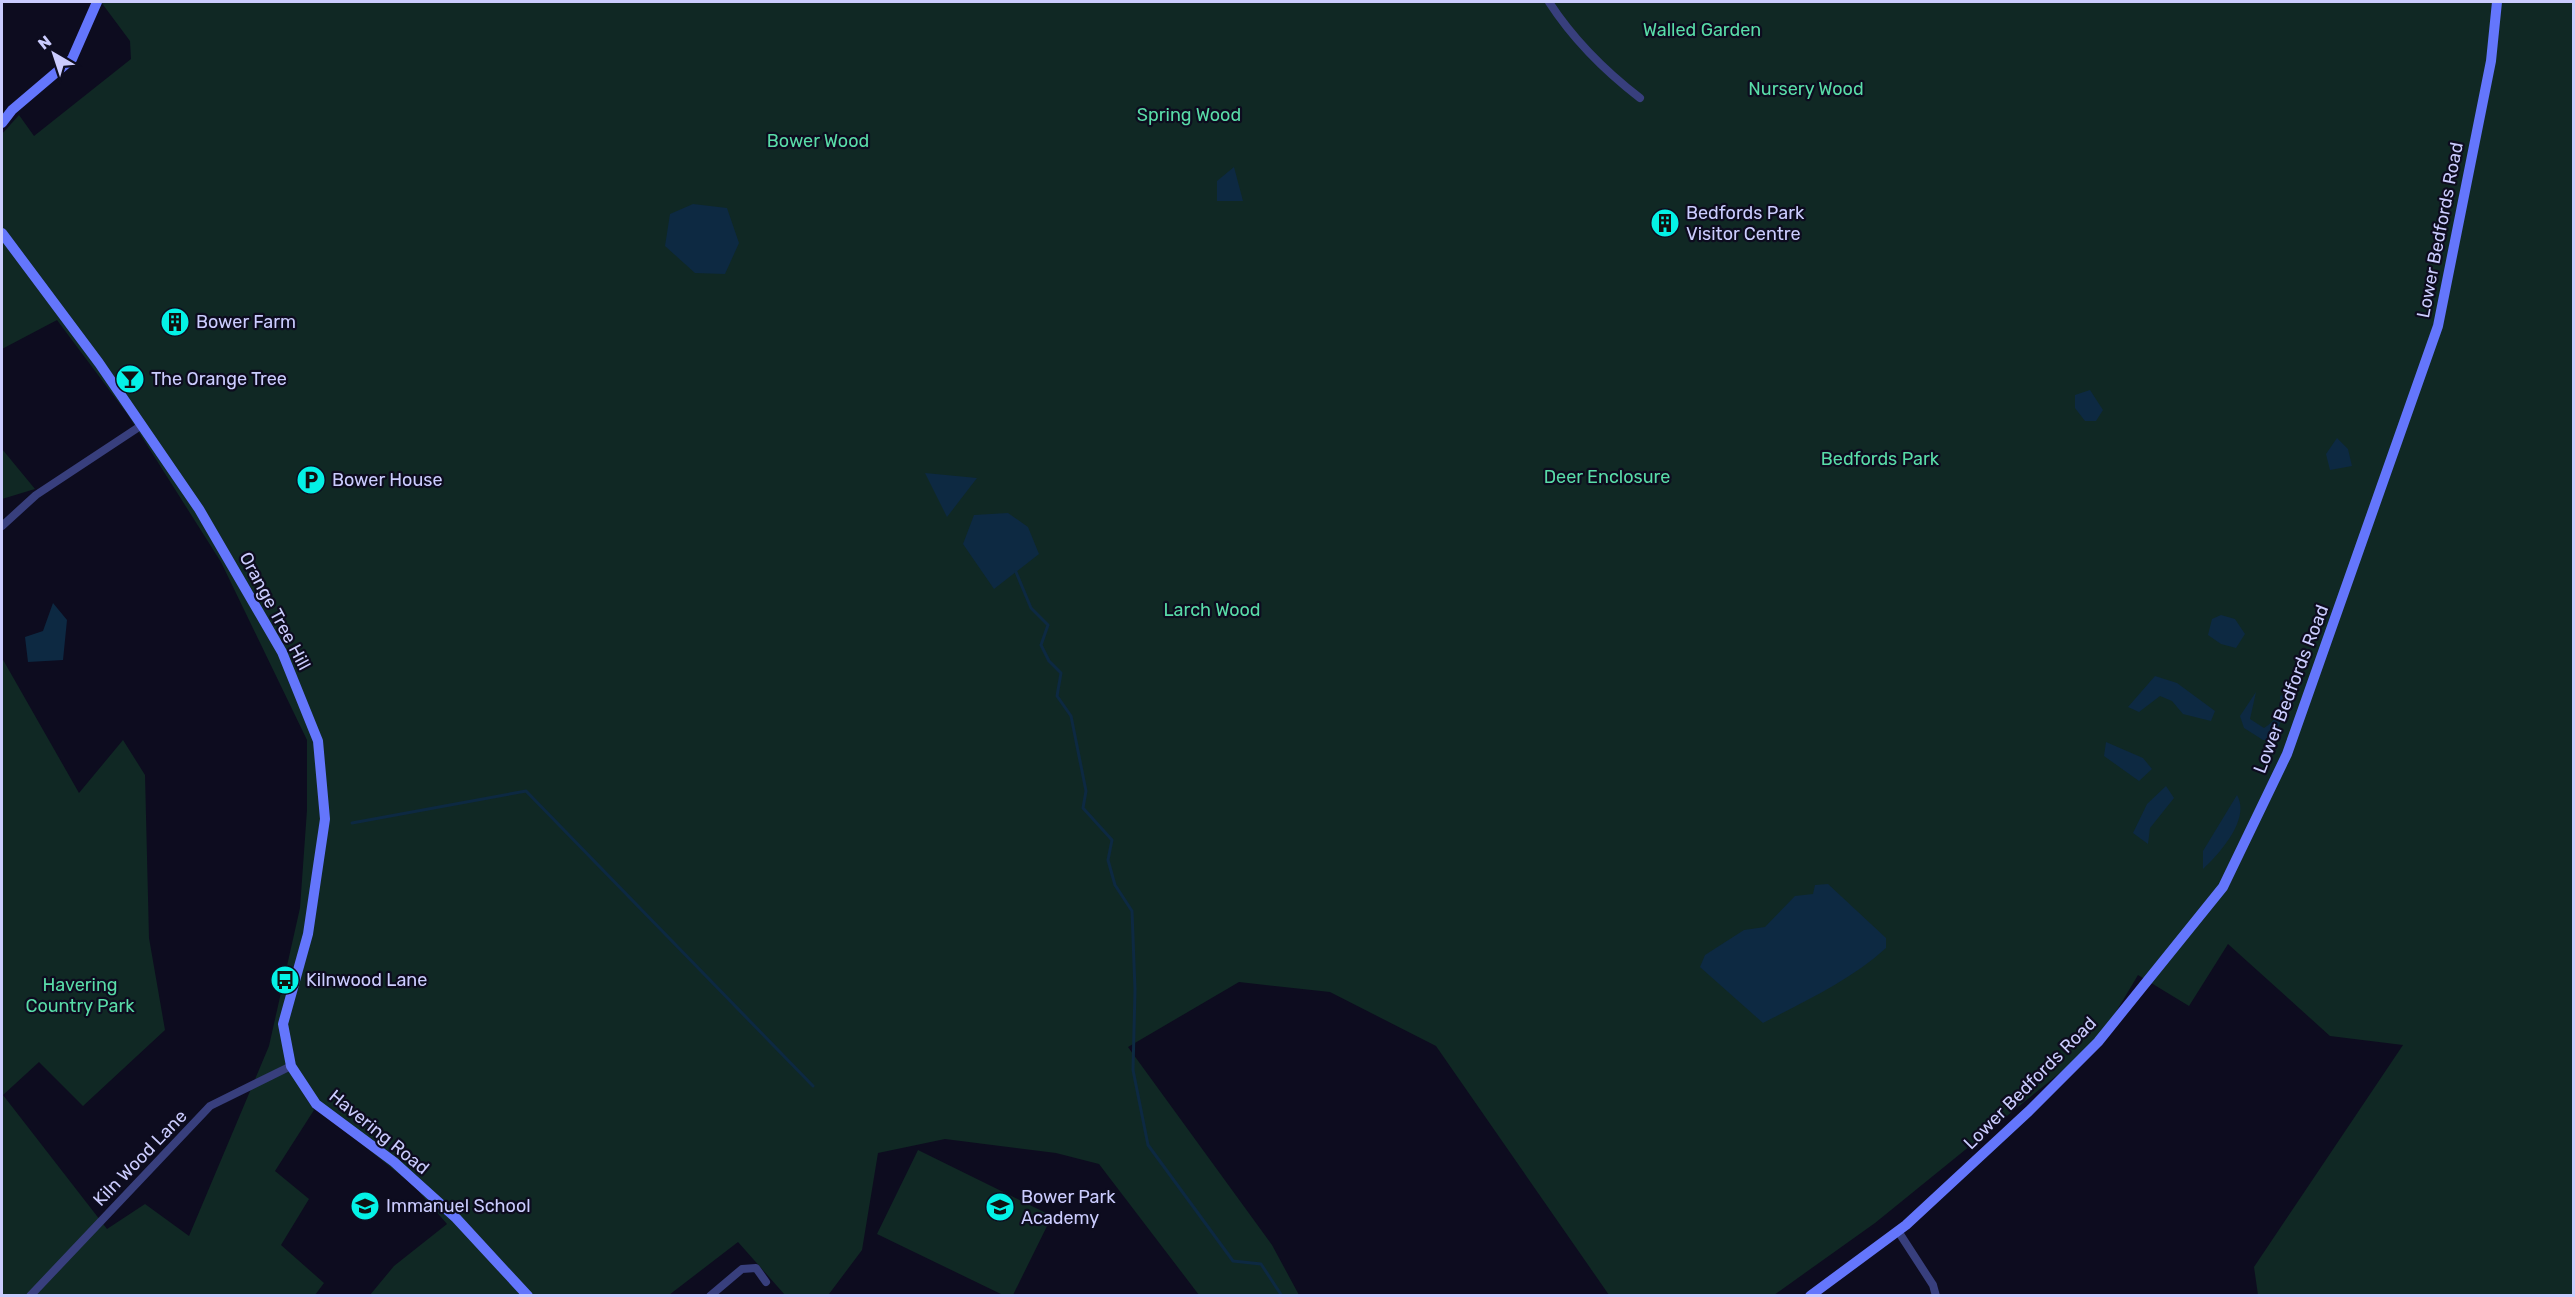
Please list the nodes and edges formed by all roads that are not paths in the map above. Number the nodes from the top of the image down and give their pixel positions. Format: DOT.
graph roads {
  1 [pos="97,2"];
  2 [pos="1549,2"];
  3 [pos="2497,2"];
  4 [pos="1640,98"];
  5 [pos="3,116"];
  6 [pos="2,233"];
  7 [pos="142,425"];
  8 [pos="2,526"];
  9 [pos="291,1066"];
  10 [pos="1899,1231"];
  11 [pos="766,1282"];
  12 [pos="30,1296"];
  13 [pos="528,1296"];
  14 [pos="710,1296"];
  15 [pos="1810,1296"];
  16 [pos="1936,1296"];
  1 -- 5 [label="street"];
  2 -- 4 [label="street"];
  3 -- 10 [label="street, Lower Bedfords Road"];
  6 -- 7 [label="street, Orange Tree Hill"];
  7 -- 8 [label="street"];
  7 -- 9 [label="street, Orange Tree Hill"];
  9 -- 12 [label="street, Kiln Wood Lane"];
  9 -- 13 [label="street, Havering Road"];
  10 -- 15 [label="street, Lower Bedfords Road"];
  10 -- 16 [label="street"];
  11 -- 14 [label="street"];
}
